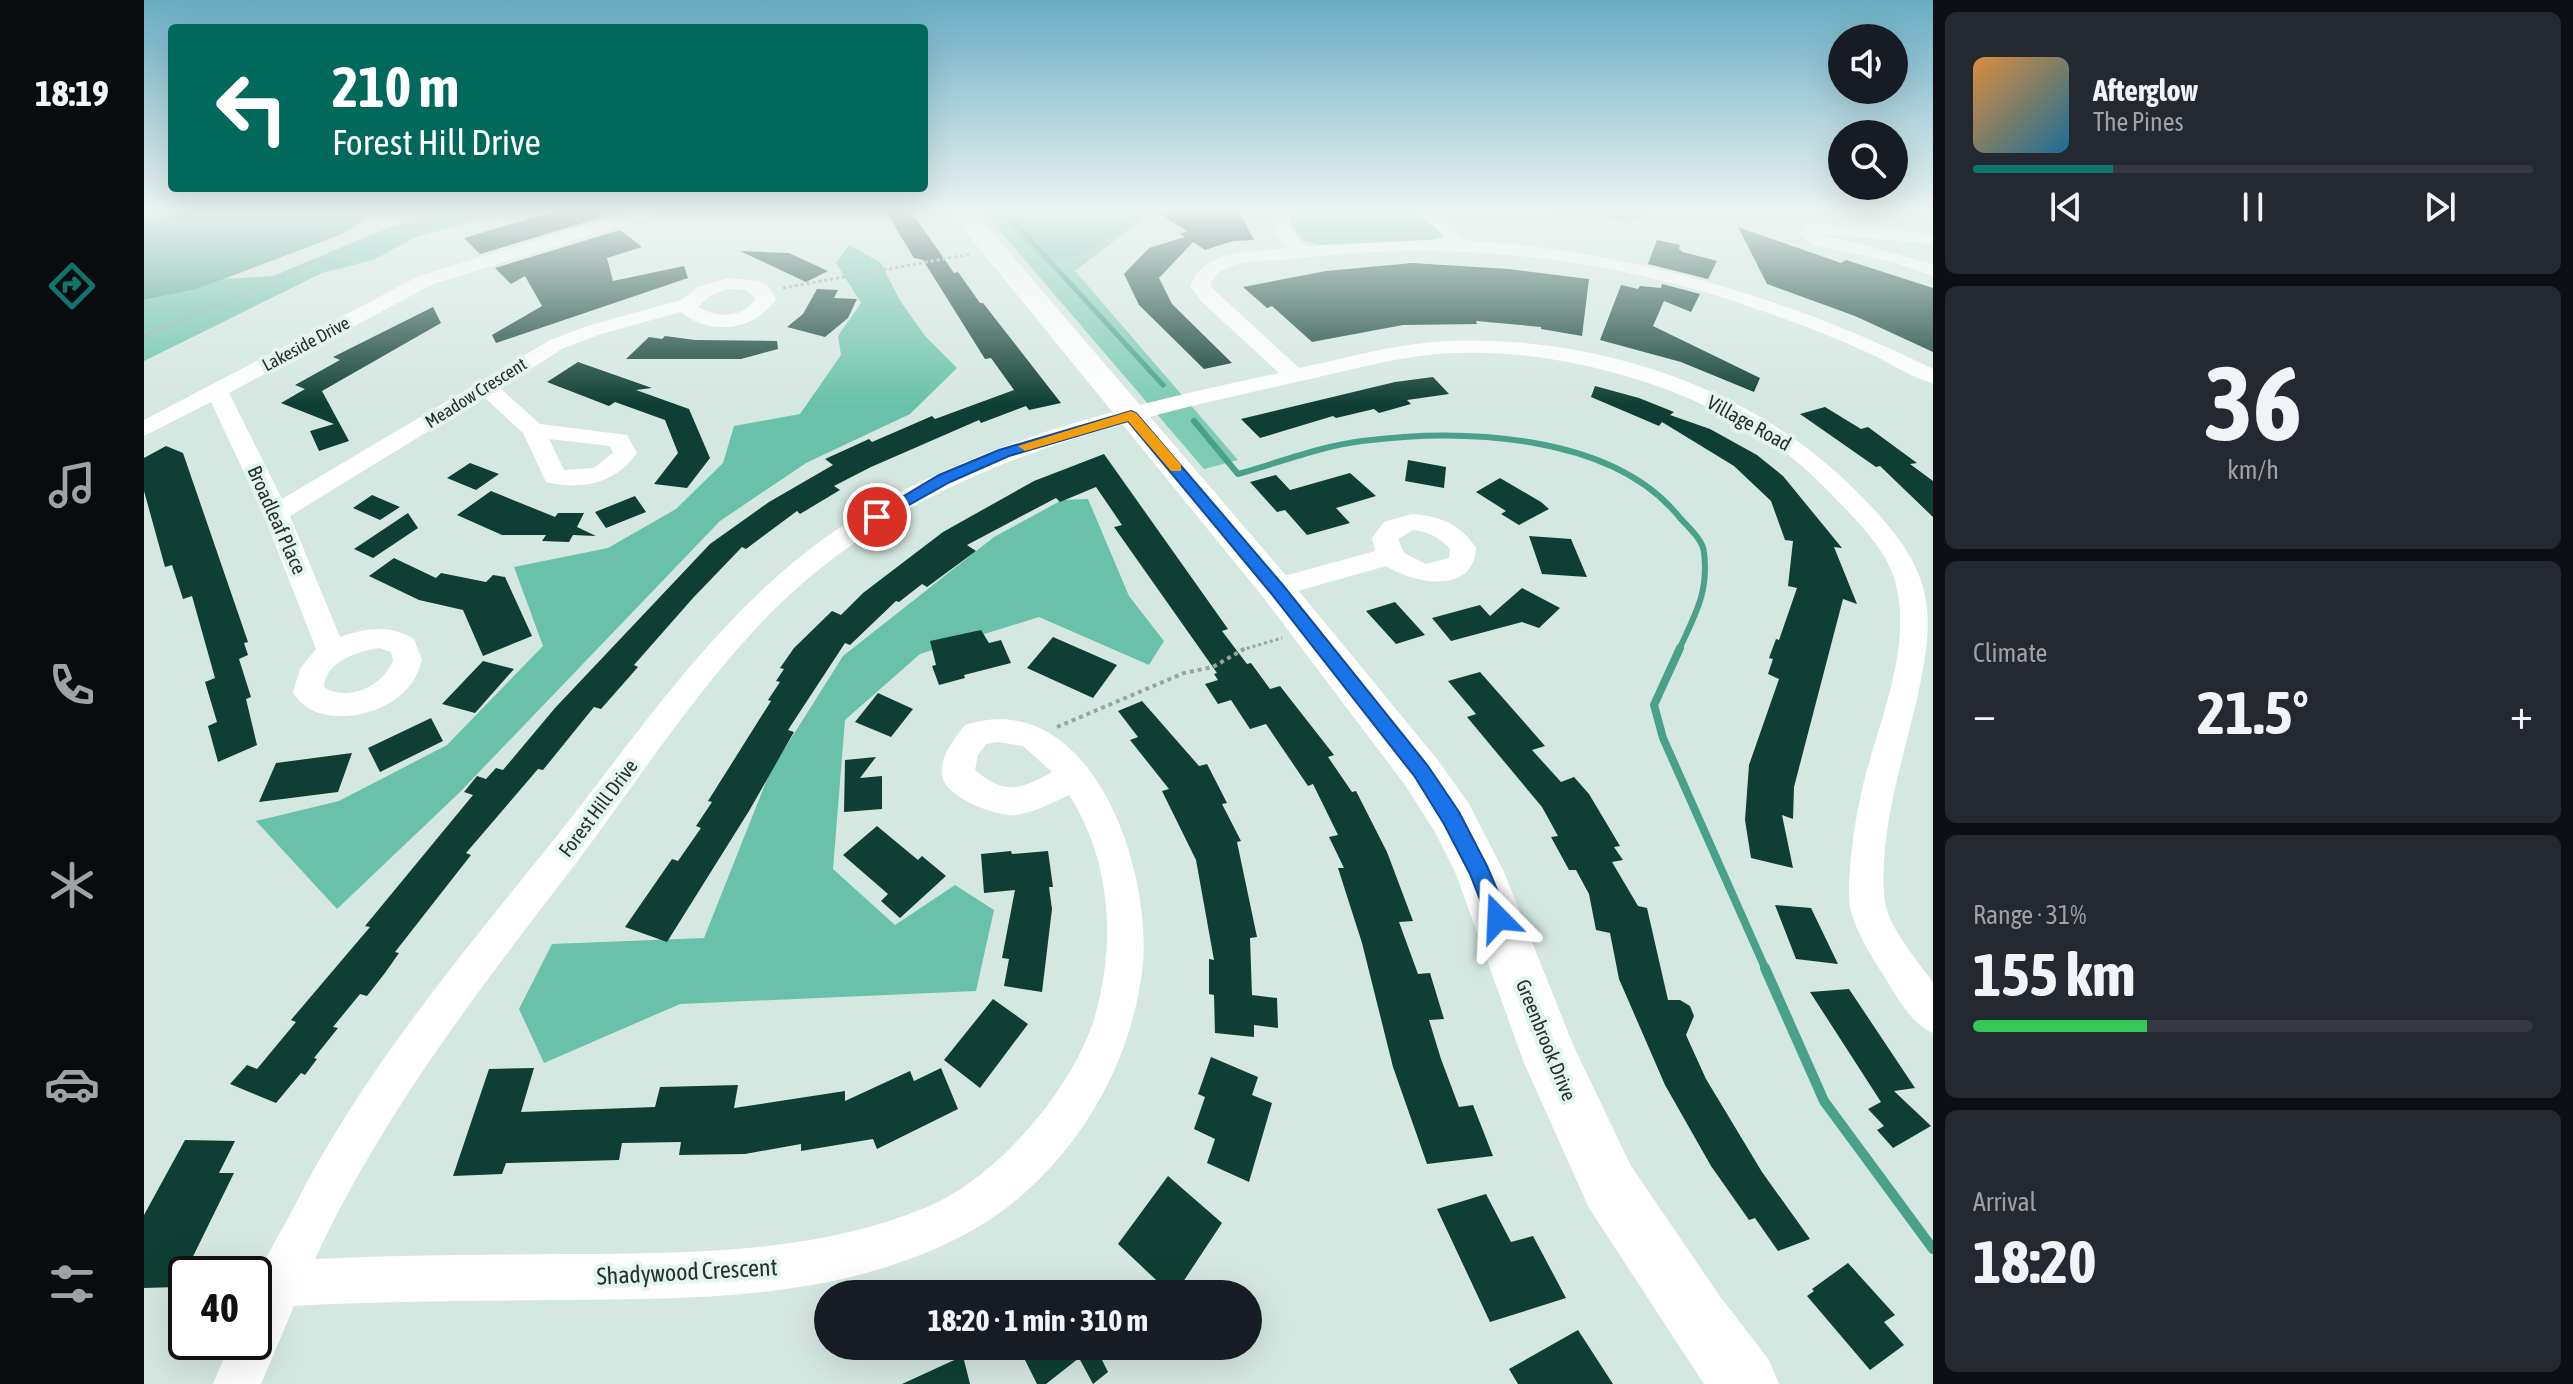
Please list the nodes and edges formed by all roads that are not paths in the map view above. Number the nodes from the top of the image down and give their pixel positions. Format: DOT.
graph roads {
  1 [pos="444,275"];
  2 [pos="1014,275"];
  3 [pos="1203,275"];
  4 [pos="1649,275"];
  5 [pos="688,304"];
  6 [pos="1295,376"];
  7 [pos="1933,377"];
  8 [pos="486,387"];
  9 [pos="217,391"];
  10 [pos="1131,416"];
  11 [pos="144,429"];
  12 [pos="533,430"];
  13 [pos="276,513"];
  14 [pos="1389,556"];
  15 [pos="1276,588"];
  16 [pos="332,652"];
  17 [pos="1073,776"];
  18 [pos="1933,1014"];
  19 [pos="281,1284"];
  20 [pos="237,1384"];
  21 [pos="1745,1384"];
  1 -- 9 [label="street, Lakeside Drive"];
  2 -- 10 [label="street, Greenbrook Drive"];
  3 -- 6 [label="street"];
  4 -- 7 [label="street"];
  5 -- 8 [label="street, Meadow Crescent"];
  6 -- 10 [label="street, Village Road"];
  6 -- 18 [label="street, Village Road"];
  8 -- 12 [label="street"];
  8 -- 13 [label="street, Meadow Crescent"];
  9 -- 11 [label="street, Lakeside Drive"];
  9 -- 13 [label="street, Broadleaf Place"];
  10 -- 15 [label="street, Greenbrook Drive"];
  10 -- 19 [label="street, Forest Hill Drive"];
  13 -- 16 [label="street, Broadleaf Place"];
  14 -- 15 [label="street"];
  15 -- 21 [label="street, Greenbrook Drive"];
  17 -- 17 [label="street, Shadywood Crescent"];
  17 -- 19 [label="street, Shadywood Crescent"];
  19 -- 20 [label="street, Forest Hill Drive"];
}
